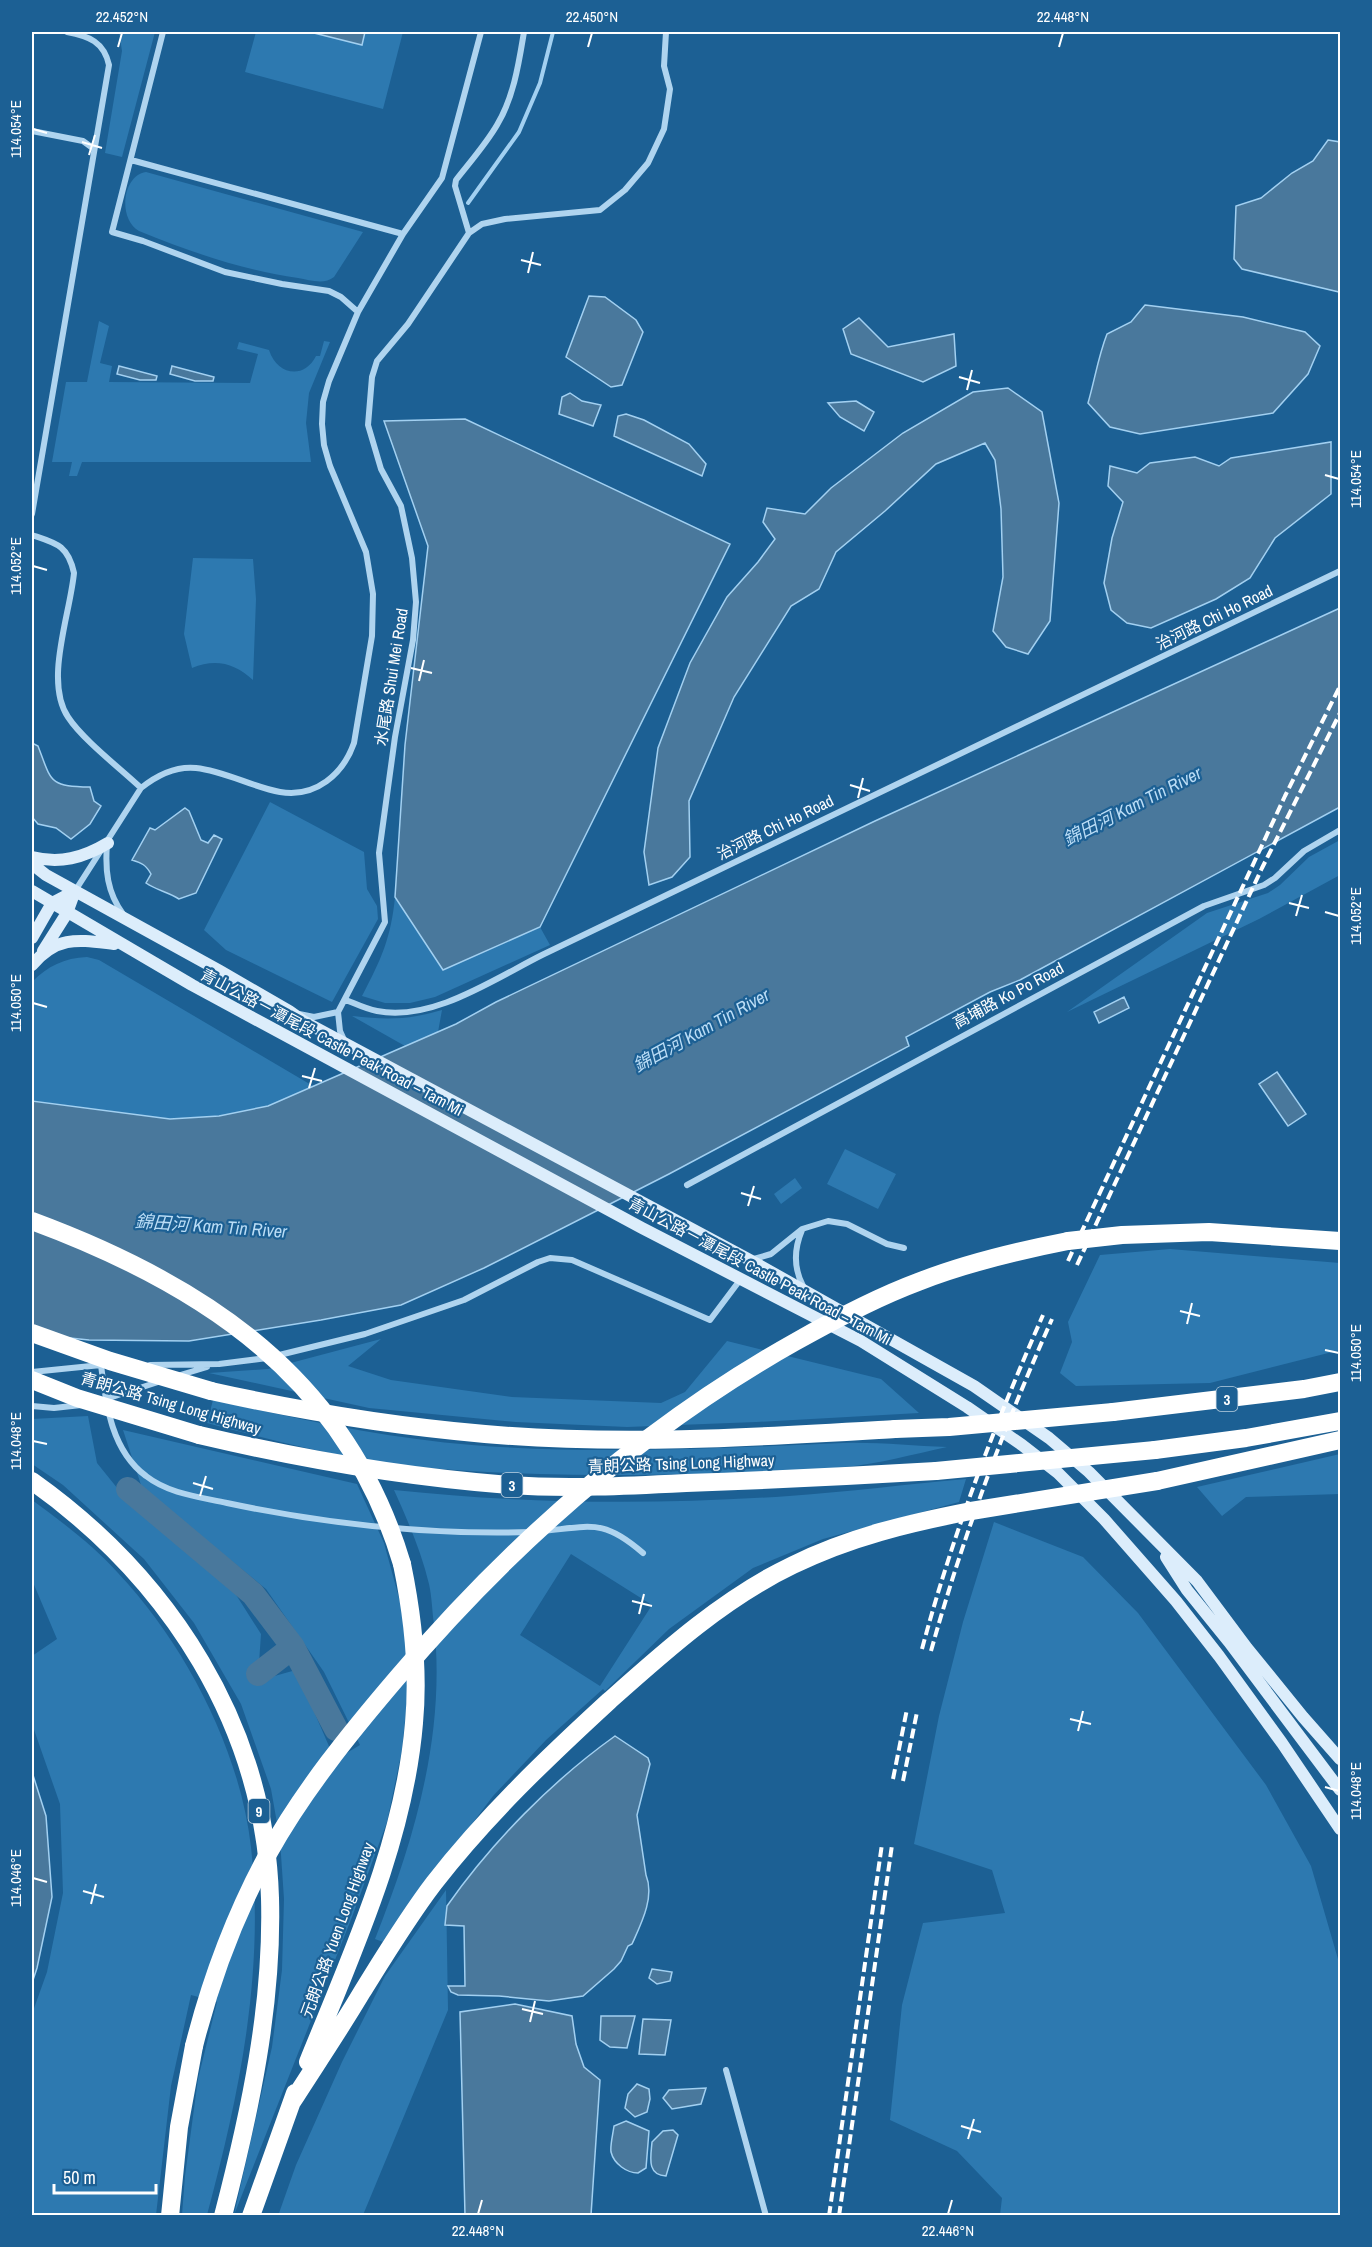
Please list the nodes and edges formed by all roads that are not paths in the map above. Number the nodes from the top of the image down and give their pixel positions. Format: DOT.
graph roads {
  1 [pos="71,32"];
  2 [pos="163,32"];
  3 [pos="481,32"];
  4 [pos="524,32"];
  5 [pos="666,32"];
  6 [pos="32,131"];
  7 [pos="94,149"];
  8 [pos="131,160"];
  9 [pos="469,232"];
  10 [pos="403,234"];
  11 [pos="358,312"];
  12 [pos="32,514"];
  13 [pos="32,535"];
  14 [pos="1341,571"];
  15 [pos="141,788"];
  16 [pos="1341,830"];
  17 [pos="108,843"];
  18 [pos="32,857"];
  19 [pos="32,864"];
  20 [pos="32,891"];
  21 [pos="75,891"];
  22 [pos="52,903"];
  23 [pos="67,913"];
  24 [pos="127,919"];
  25 [pos="32,938"];
  26 [pos="122,945"];
  27 [pos="36,960"];
  28 [pos="346,1000"];
  29 [pos="290,1011"];
  30 [pos="338,1012"];
  31 [pos="350,1047"];
  32 [pos="687,1185"];
  33 [pos="32,1221"];
  34 [pos="802,1229"];
  35 [pos="1341,1241"];
  36 [pos="904,1248"];
  37 [pos="748,1259"];
  38 [pos="740,1280"];
  39 [pos="806,1292"];
  40 [pos="32,1333"];
  41 [pos="219,1364"];
  42 [pos="101,1365"];
  43 [pos="32,1372"];
  44 [pos="32,1380"];
  45 [pos="1341,1382"];
  46 [pos="105,1400"];
  47 [pos="32,1406"];
  48 [pos="1341,1421"];
  49 [pos="1341,1440"];
  50 [pos="32,1481"];
  51 [pos="1158,1543"];
  52 [pos="643,1553"];
  53 [pos="1341,1759"];
  54 [pos="1341,1790"];
  55 [pos="1341,1829"];
  56 [pos="726,2070"];
  57 [pos="292,2102"];
  58 [pos="170,2216"];
  59 [pos="223,2216"];
  60 [pos="251,2216"];
  61 [pos="766,2216"];
  1 -- 7 [label="street"];
  2 -- 8 [label="street"];
  3 -- 10 [label="street"];
  4 -- 9 [label="street"];
  5 -- 9 [label="street"];
  6 -- 7 [label="street"];
  7 -- 12 [label="street"];
  8 -- 10 [label="street"];
  8 -- 11 [label="street"];
  9 -- 28 [label="street, 水尾路 Shui Mei Road"];
  10 -- 11 [label="street"];
  11 -- 15 [label="street"];
  13 -- 15 [label="street"];
  14 -- 28 [label="street, 治河路 Chi Ho Road"];
  15 -- 17 [label="street"];
  16 -- 32 [label="street, 高埔路 Ko Po Road"];
  17 -- 18 [label="main road"];
  17 -- 21 [label="street"];
  17 -- 24 [label="street"];
  19 -- 21 [label="main road, 青山公路－潭尾段 Castle Peak Road – Tam Mi"];
  20 -- 22 [label="main road"];
  21 -- 22 [label="main road"];
  21 -- 23 [label="main road"];
  21 -- 24 [label="main road, 青山公路－潭尾段 Castle Peak Road – Tam Mi"];
  22 -- 23 [label="main road"];
  22 -- 25 [label="main road"];
  23 -- 26 [label="main road"];
  23 -- 27 [label="main road"];
  24 -- 29 [label="main road, 青山公路－潭尾段 Castle Peak Road – Tam Mi"];
  26 -- 27 [label="main road, 青山公路－潭尾段 Castle Peak Road – Tam Mi"];
  26 -- 38 [label="main road, 青山公路－潭尾段 Castle Peak Road – Tam Mi"];
  28 -- 30 [label="street, 水尾路 Shui Mei Road"];
  29 -- 30 [label="street"];
  29 -- 31 [label="main road, 青山公路－潭尾段 Castle Peak Road – Tam Mi"];
  30 -- 31 [label="street"];
  31 -- 37 [label="main road, 青山公路－潭尾段 Castle Peak Road – Tam Mi"];
  33 -- 57 [label="highway, 元朗公路 Yuen Long Highway, bridge"];
  34 -- 36 [label="street"];
  34 -- 37 [label="street"];
  34 -- 39 [label="street"];
  35 -- 58 [label="highway, bridge"];
  37 -- 39 [label="main road, 青山公路－潭尾段 Castle Peak Road – Tam Mi"];
  38 -- 41 [label="street"];
  38 -- 55 [label="main road, 青山公路－潭尾段 Castle Peak Road – Tam Mi"];
  39 -- 51 [label="main road, 青山公路－潭尾段 Castle Peak Road – Tam Mi"];
  40 -- 45 [label="highway, 青朗公路 Tsing Long Highway / 3, bridge"];
  41 -- 42 [label="street"];
  41 -- 46 [label="street"];
  42 -- 43 [label="street"];
  42 -- 46 [label="street"];
  44 -- 48 [label="highway, 青朗公路 Tsing Long Highway / 3, bridge"];
  46 -- 47 [label="street"];
  46 -- 52 [label="street"];
  49 -- 57 [label="highway, bridge"];
  50 -- 59 [label="highway, 9"];
  51 -- 53 [label="main road, 青山公路－潭尾段 Castle Peak Road – Tam Mi"];
  51 -- 54 [label="main road, 青山公路－潭尾段 Castle Peak Road – Tam Mi"];
  56 -- 61 [label="street"];
  57 -- 60 [label="highway, 元朗公路 Yuen Long Highway"];
}
